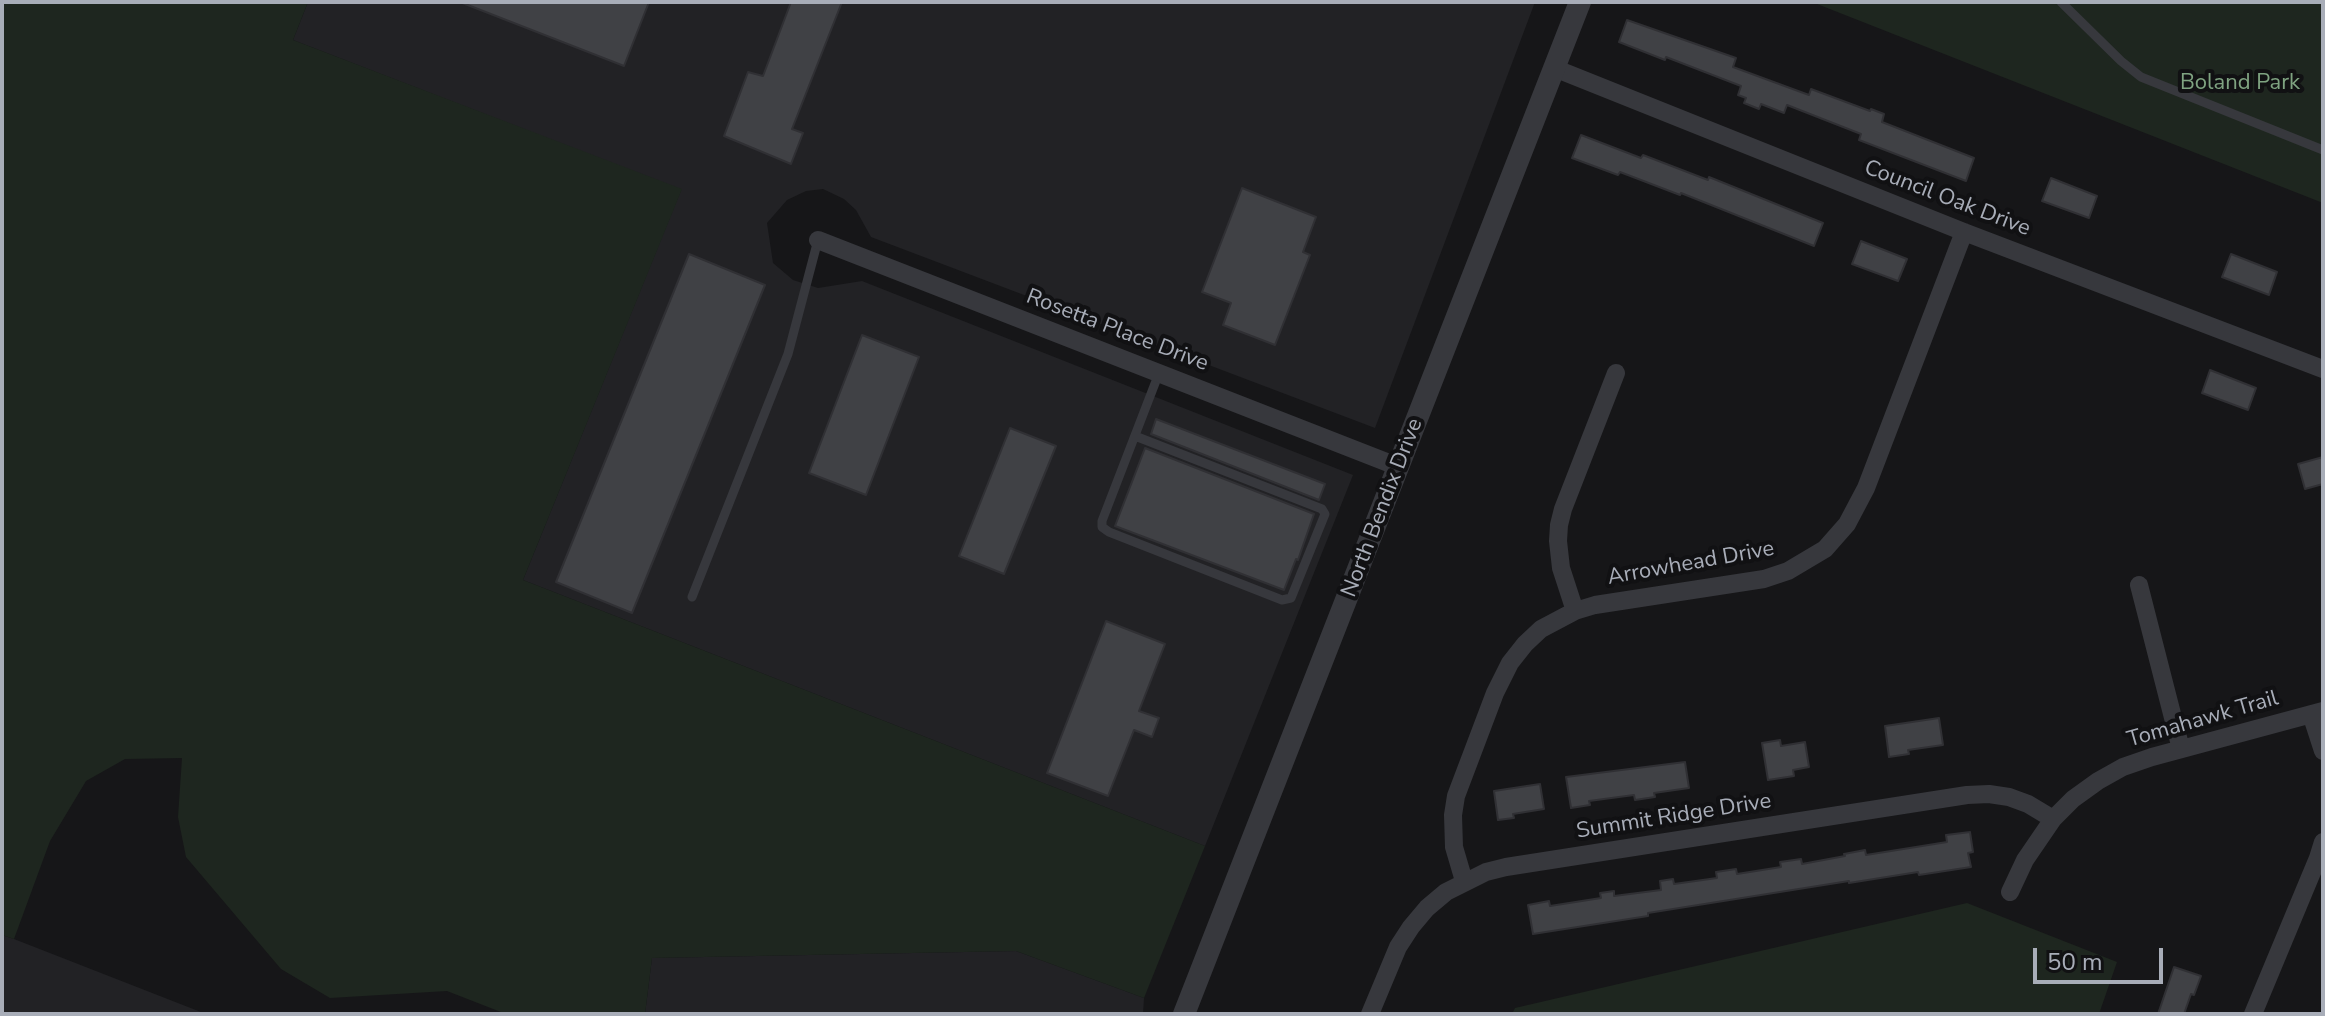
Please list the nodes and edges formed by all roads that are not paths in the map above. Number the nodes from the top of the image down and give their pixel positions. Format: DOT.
graph roads {
  1 [pos="1580,2"];
  2 [pos="2061,2"];
  3 [pos="1554,68"];
  4 [pos="2323,150"];
  5 [pos="1964,232"];
  6 [pos="818,240"];
  7 [pos="2323,369"];
  8 [pos="1159,373"];
  9 [pos="1616,373"];
  10 [pos="1135,436"];
  11 [pos="1399,467"];
  12 [pos="2139,585"];
  13 [pos="692,597"];
  14 [pos="1575,611"];
  15 [pos="2317,712"];
  16 [pos="2181,749"];
  17 [pos="2323,751"];
  18 [pos="2053,819"];
  19 [pos="2323,842"];
  20 [pos="1464,881"];
  21 [pos="2010,892"];
  22 [pos="1184,1014"];
  23 [pos="1370,1014"];
  24 [pos="2253,1014"];
  1 -- 3 [label="street, North Bendix Drive"];
  2 -- 4 [label="lane"];
  3 -- 5 [label="street, Council Oak Drive"];
  3 -- 11 [label="street, North Bendix Drive"];
  5 -- 7 [label="street, Council Oak Drive"];
  5 -- 14 [label="street, Arrowhead Drive"];
  6 -- 8 [label="street, Rosetta Place Drive"];
  6 -- 13 [label="lane"];
  8 -- 10 [label="lane"];
  8 -- 11 [label="street, Rosetta Place Drive"];
  9 -- 14 [label="street"];
  10 -- 10 [label="lane"];
  11 -- 22 [label="street, North Bendix Drive"];
  12 -- 16 [label="street"];
  14 -- 20 [label="street, Arrowhead Drive"];
  15 -- 16 [label="street, Tomahawk Trail"];
  15 -- 17 [label="street"];
  16 -- 18 [label="street, Tomahawk Trail"];
  18 -- 20 [label="street, Summit Ridge Drive"];
  18 -- 21 [label="street, Tomahawk Trail"];
  19 -- 24 [label="street"];
  20 -- 23 [label="street, Summit Ridge Drive"];
}
